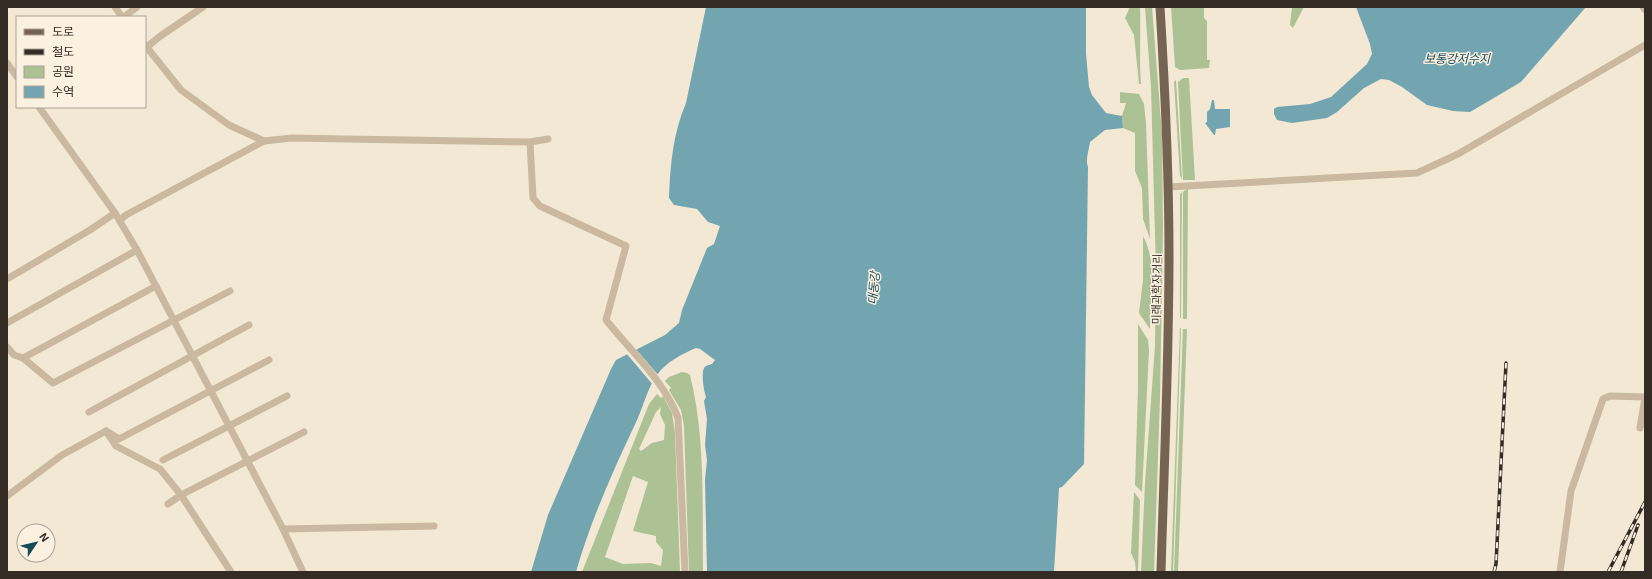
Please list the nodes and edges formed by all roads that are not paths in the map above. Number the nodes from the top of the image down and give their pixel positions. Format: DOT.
graph roads {
  1 [pos="115,7"];
  2 [pos="137,7"];
  3 [pos="203,7"];
  4 [pos="1160,7"];
  5 [pos="1643,7"];
  6 [pos="1645,10"];
  7 [pos="122,16"];
  8 [pos="124,16"];
  9 [pos="1645,45"];
  10 [pos="146,46"];
  11 [pos="7,63"];
  12 [pos="16,76"];
  13 [pos="40,108"];
  14 [pos="548,139"];
  15 [pos="264,141"];
  16 [pos="530,142"];
  17 [pos="1168,187"];
  18 [pos="115,213"];
  19 [pos="120,220"];
  20 [pos="137,250"];
  21 [pos="7,279"];
  22 [pos="156,286"];
  23 [pos="230,291"];
  24 [pos="173,321"];
  25 [pos="7,323"];
  26 [pos="249,325"];
  27 [pos="7,347"];
  28 [pos="192,356"];
  29 [pos="23,358"];
  30 [pos="269,360"];
  31 [pos="210,391"];
  32 [pos="287,396"];
  33 [pos="89,412"];
  34 [pos="229,426"];
  35 [pos="1640,428"];
  36 [pos="106,431"];
  37 [pos="304,432"];
  38 [pos="163,460"];
  39 [pos="247,461"];
  40 [pos="181,495"];
  41 [pos="7,496"];
  42 [pos="168,504"];
  43 [pos="434,526"];
  44 [pos="283,529"];
  45 [pos="232,572"];
  46 [pos="303,572"];
  47 [pos="684,572"];
  48 [pos="1161,572"];
  49 [pos="1560,572"];
  1 -- 7 [label="street"];
  2 -- 8 [label="street"];
  3 -- 10 [label="street"];
  4 -- 17 [label="main road, 미래과학자거리"];
  5 -- 6 [label="street"];
  9 -- 17 [label="street"];
  10 -- 15 [label="street"];
  11 -- 12 [label="street"];
  13 -- 18 [label="street"];
  14 -- 16 [label="street"];
  15 -- 16 [label="street"];
  15 -- 19 [label="street"];
  16 -- 47 [label="street"];
  17 -- 48 [label="main road, 미래과학자거리"];
  18 -- 19 [label="street"];
  18 -- 21 [label="street"];
  19 -- 20 [label="street"];
  20 -- 22 [label="street"];
  20 -- 25 [label="street"];
  22 -- 24 [label="street"];
  22 -- 29 [label="street"];
  23 -- 24 [label="street"];
  24 -- 28 [label="street"];
  24 -- 29 [label="street"];
  26 -- 28 [label="street"];
  27 -- 29 [label="street"];
  28 -- 31 [label="street"];
  28 -- 33 [label="street"];
  30 -- 31 [label="street"];
  31 -- 34 [label="street"];
  31 -- 36 [label="street"];
  32 -- 34 [label="street"];
  34 -- 38 [label="street"];
  34 -- 39 [label="street"];
  35 -- 49 [label="street"];
  36 -- 40 [label="street"];
  36 -- 41 [label="street"];
  37 -- 39 [label="street"];
  39 -- 40 [label="street"];
  39 -- 44 [label="street"];
  40 -- 42 [label="street"];
  40 -- 45 [label="street"];
  43 -- 44 [label="street"];
  44 -- 46 [label="street"];
}
